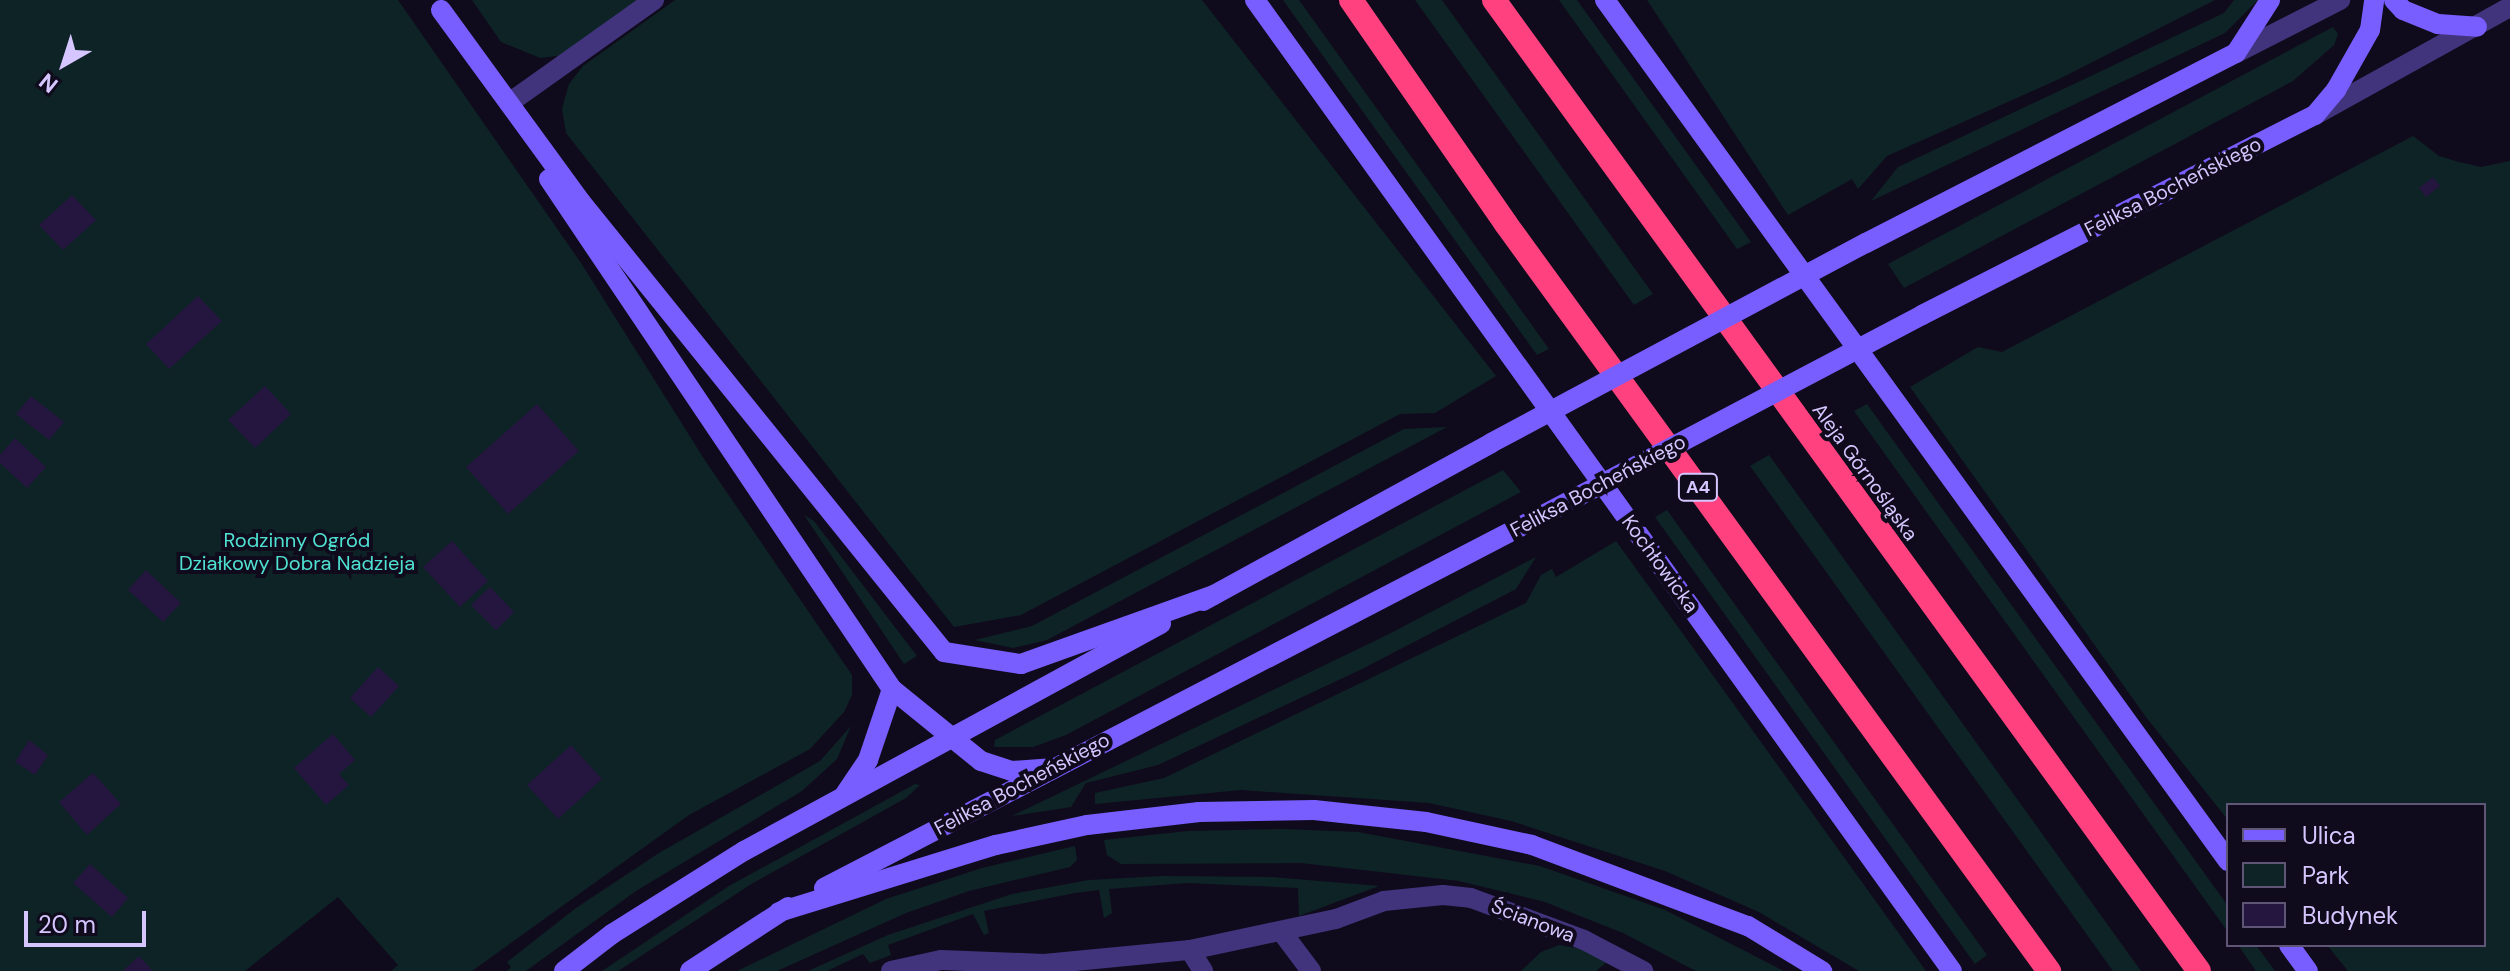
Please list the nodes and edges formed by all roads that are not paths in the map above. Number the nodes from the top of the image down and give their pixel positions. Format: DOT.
graph roads {
  1 [pos="654,0"];
  2 [pos="1255,0"];
  3 [pos="1351,0"];
  4 [pos="1494,0"];
  5 [pos="1605,0"];
  6 [pos="2270,0"];
  7 [pos="2340,0"];
  8 [pos="2374,0"];
  9 [pos="2394,0"];
  10 [pos="438,5"];
  11 [pos="2510,7"];
  12 [pos="2477,27"];
  13 [pos="2236,53"];
  14 [pos="509,103"];
  15 [pos="2315,115"];
  16 [pos="1214,595"];
  17 [pos="892,689"];
  18 [pos="952,740"];
  19 [pos="1051,768"];
  20 [pos="843,796"];
  21 [pos="2226,858"];
  22 [pos="779,912"];
  23 [pos="1281,931"];
  24 [pos="2290,947"];
  25 [pos="1190,950"];
  26 [pos="564,971"];
  27 [pos="690,971"];
  28 [pos="891,971"];
  29 [pos="1203,971"];
  30 [pos="1311,971"];
  31 [pos="1643,971"];
  32 [pos="1822,971"];
  33 [pos="1952,971"];
  34 [pos="2049,971"];
  35 [pos="2199,971"];
  36 [pos="2308,971"];
  1 -- 14 [label="street"];
  2 -- 33 [label="main road, Kochłowicka"];
  3 -- 34 [label="highway, A4"];
  4 -- 35 [label="highway, Aleja Górnośląska"];
  5 -- 21 [label="main road"];
  6 -- 13 [label="main road"];
  7 -- 13 [label="street"];
  8 -- 15 [label="main road"];
  9 -- 12 [label="main road"];
  10 -- 14 [label="main road"];
  10 -- 17 [label="main road"];
  11 -- 12 [label="street, Feliksa Bocheńskiego"];
  12 -- 15 [label="street, Feliksa Bocheńskiego"];
  13 -- 16 [label="main road, bridge"];
  14 -- 16 [label="main road"];
  15 -- 19 [label="main road, Feliksa Bocheńskiego, bridge"];
  16 -- 18 [label="main road"];
  17 -- 18 [label="main road"];
  17 -- 20 [label="main road"];
  18 -- 19 [label="main road"];
  18 -- 20 [label="main road"];
  19 -- 22 [label="main road, Feliksa Bocheńskiego"];
  20 -- 26 [label="main road"];
  22 -- 27 [label="main road, Feliksa Bocheńskiego"];
  22 -- 32 [label="main road"];
  23 -- 25 [label="street, Ścianowa"];
  23 -- 30 [label="street"];
  23 -- 31 [label="street, Ścianowa"];
  24 -- 36 [label="main road"];
  25 -- 28 [label="street, Ścianowa"];
  25 -- 29 [label="street"];
}
